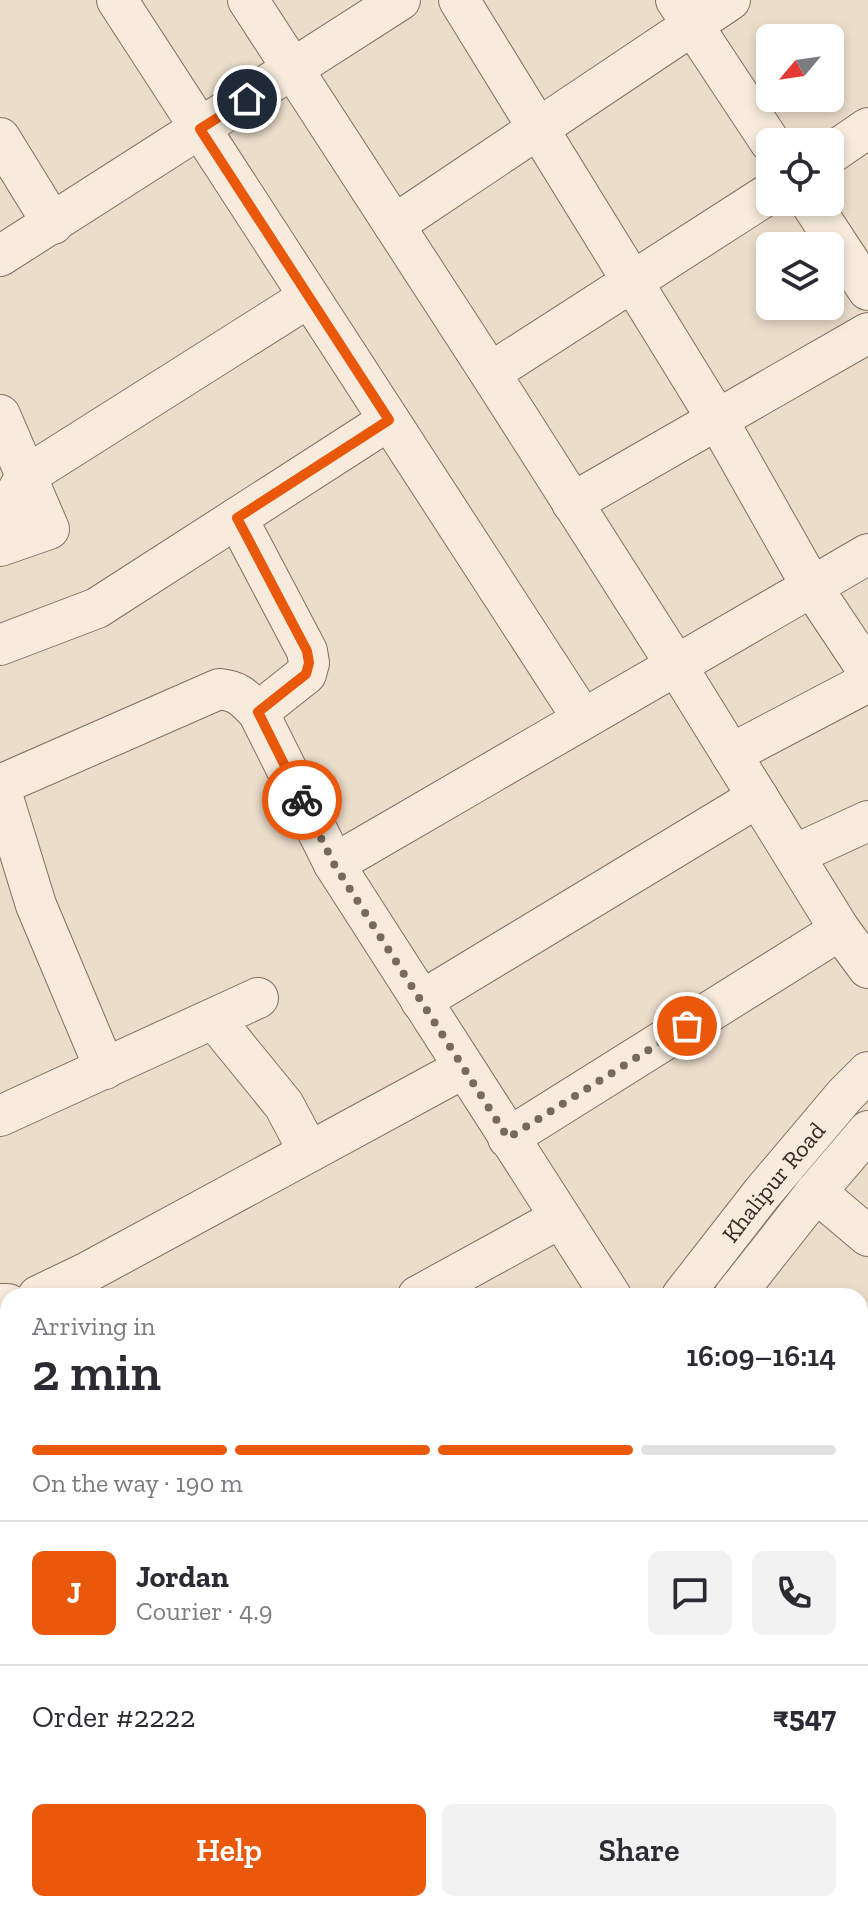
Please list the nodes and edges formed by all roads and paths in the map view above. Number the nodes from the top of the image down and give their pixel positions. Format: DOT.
graph roads {
  1 [pos="117,0"];
  2 [pos="248,0"];
  3 [pos="400,0"];
  4 [pos="459,0"];
  5 [pos="730,0"];
  6 [pos="684,12"];
  7 [pos="293,69"];
  8 [pos="761,128"];
  9 [pos="868,128"];
  10 [pos="200,129"];
  11 [pos="538,129"];
  12 [pos="0,138"];
  13 [pos="844,144"];
  14 [pos="756,202"];
  15 [pos="819,216"];
  16 [pos="53,224"];
  17 [pos="394,225"];
  18 [pos="0,256"];
  19 [pos="632,282"];
  20 [pos="868,290"];
  21 [pos="309,297"];
  22 [pos="868,333"];
  23 [pos="490,373"];
  24 [pos="0,415"];
  25 [pos="717,419"];
  26 [pos="389,420"];
  27 [pos="26,476"];
  28 [pos="572,503"];
  29 [pos="237,518"];
  30 [pos="0,522"];
  31 [pos="0,546"];
  32 [pos="868,554"];
  33 [pos="812,587"];
  34 [pos="0,645"];
  35 [pos="676,665"];
  36 [pos="868,671"];
  37 [pos="868,682"];
  38 [pos="258,712"];
  39 [pos="583,719"];
  40 [pos="731,754"];
  41 [pos="0,786"];
  42 [pos="758,797"];
  43 [pos="868,821"];
  44 [pos="794,855"];
  45 [pos="334,864"];
  46 [pos="840,930"];
  47 [pos="868,968"];
  48 [pos="258,998"];
  49 [pos="421,1001"];
  50 [pos="214,1019"];
  51 [pos="464,1068"];
  52 [pos="105,1069"];
  53 [pos="868,1072"];
  54 [pos="0,1116"];
  55 [pos="868,1131"];
  56 [pos="508,1138"];
  57 [pos="309,1152"];
  58 [pos="816,1192"];
  59 [pos="560,1218"];
  60 [pos="868,1236"];
  61 [pos="92,1284"];
  62 [pos="433,1288"];
  63 [pos="606,1288"];
  64 [pos="688,1288"];
  65 [pos="740,1288"];
  1 -- 10 [label="street"];
  2 -- 7 [label="street"];
  3 -- 7 [label="street"];
  4 -- 11 [label="street"];
  5 -- 6 [label="street"];
  6 -- 8 [label="street"];
  6 -- 11 [label="street"];
  7 -- 10 [label="street"];
  7 -- 17 [label="street"];
  9 -- 13 [label="street"];
  10 -- 16 [label="street"];
  10 -- 21 [label="street"];
  11 -- 17 [label="street"];
  11 -- 19 [label="street"];
  12 -- 16 [label="street"];
  14 -- 19 [label="street"];
  15 -- 20 [label="street"];
  16 -- 18 [label="street"];
  17 -- 23 [label="street"];
  19 -- 23 [label="street"];
  19 -- 25 [label="street"];
  21 -- 26 [label="street"];
  21 -- 27 [label="street"];
  22 -- 25 [label="street"];
  23 -- 28 [label="street"];
  24 -- 27 [label="street"];
  25 -- 28 [label="street"];
  25 -- 33 [label="street"];
  26 -- 29 [label="street"];
  26 -- 39 [label="street"];
  27 -- 30 [label="street"];
  27 -- 31 [label="street"];
  28 -- 35 [label="street"];
  29 -- 34 [label="street"];
  29 -- 38 [label="street"];
  32 -- 33 [label="street"];
  33 -- 35 [label="street"];
  33 -- 36 [label="street"];
  35 -- 39 [label="street"];
  35 -- 40 [label="street"];
  37 -- 40 [label="street"];
  38 -- 41 [label="street"];
  38 -- 45 [label="street"];
  39 -- 45 [label="street"];
  40 -- 42 [label="street"];
  41 -- 52 [label="street"];
  42 -- 44 [label="street"];
  42 -- 49 [label="street"];
  43 -- 44 [label="street"];
  44 -- 46 [label="street"];
  45 -- 49 [label="street"];
  46 -- 47 [label="street"];
  46 -- 56 [label="street"];
  48 -- 50 [label="street"];
  49 -- 51 [label="street"];
  50 -- 52 [label="street"];
  50 -- 57 [label="street"];
  51 -- 56 [label="street"];
  51 -- 57 [label="street"];
  52 -- 54 [label="street"];
  53 -- 64 [label="street, Khalipur Road"];
  55 -- 58 [label="street, Khalipur Road"];
  56 -- 59 [label="street"];
  57 -- 61 [label="street"];
  58 -- 60 [label="street"];
  58 -- 65 [label="street, Khalipur Road"];
  59 -- 62 [label="street"];
  59 -- 63 [label="street"];
}
